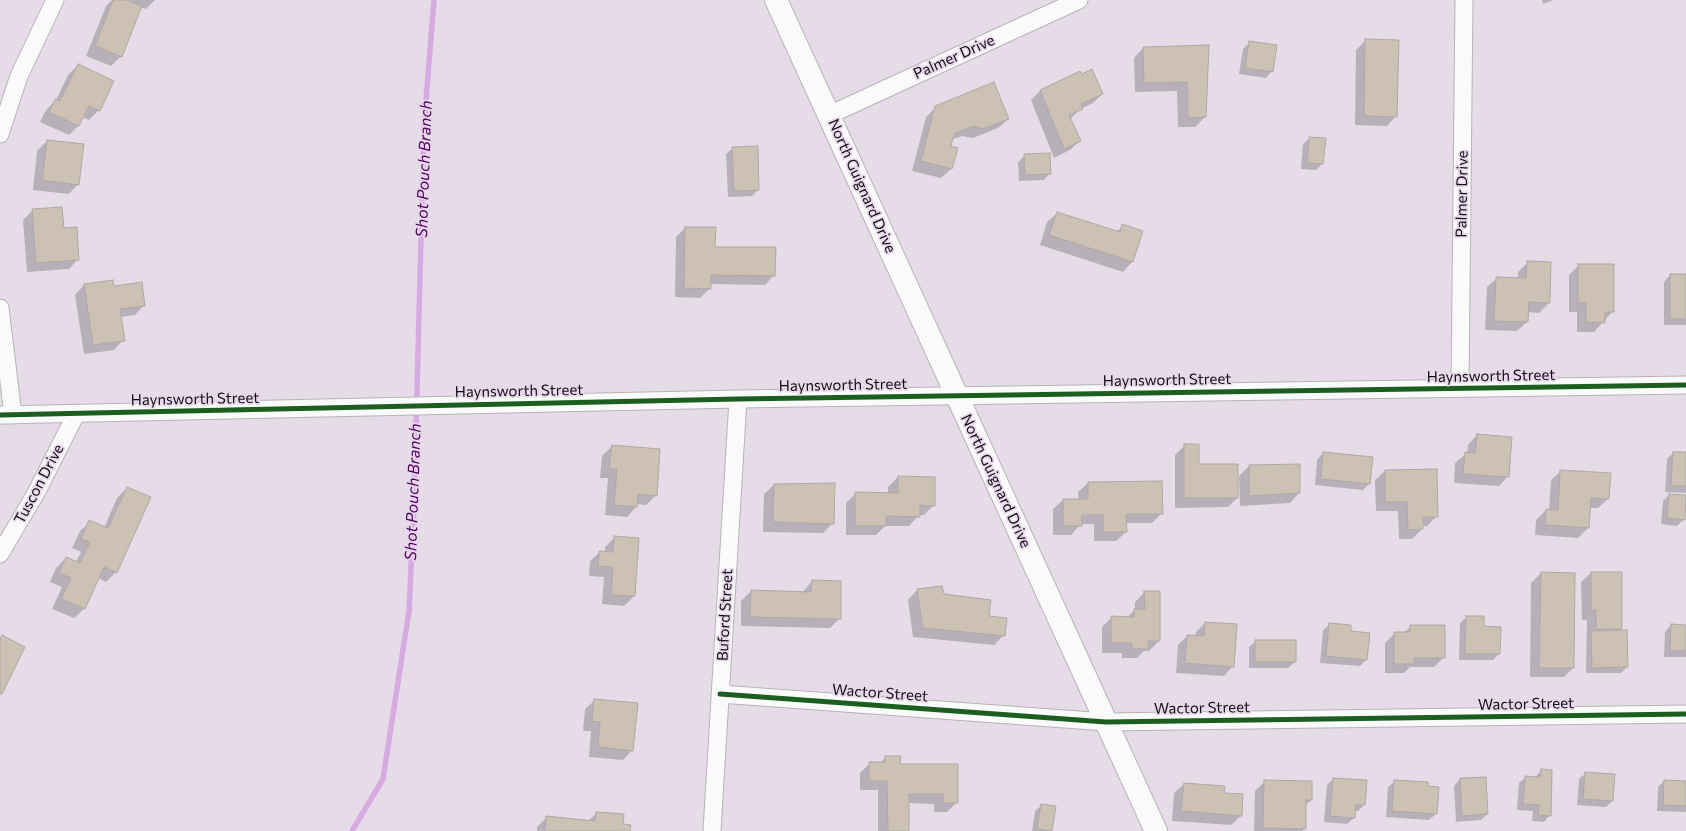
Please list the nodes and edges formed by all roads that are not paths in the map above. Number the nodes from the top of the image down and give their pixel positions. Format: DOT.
graph roads {
  1 [pos="55,0"];
  2 [pos="776,0"];
  3 [pos="1079,0"];
  4 [pos="1464,0"];
  5 [pos="829,115"];
  6 [pos="0,134"];
  7 [pos="0,308"];
  8 [pos="1686,385"];
  9 [pos="1460,388"];
  10 [pos="956,395"];
  11 [pos="738,398"];
  12 [pos="76,414"];
  13 [pos="6,415"];
  14 [pos="0,554"];
  15 [pos="720,694"];
  16 [pos="1686,714"];
  17 [pos="1106,722"];
  18 [pos="712,831"];
  19 [pos="1156,831"];
  1 -- 6 [label="street"];
  2 -- 5 [label="highway, North Guignard Drive"];
  3 -- 5 [label="street, Palmer Drive"];
  4 -- 9 [label="street, Palmer Drive"];
  5 -- 10 [label="highway, North Guignard Drive"];
  7 -- 13 [label="street"];
  8 -- 9 [label="street, Haynsworth Street"];
  9 -- 10 [label="street, Haynsworth Street"];
  10 -- 11 [label="street, Haynsworth Street"];
  10 -- 17 [label="highway, North Guignard Drive"];
  11 -- 12 [label="street, Haynsworth Street"];
  11 -- 15 [label="street, Buford Street"];
  12 -- 13 [label="street, Haynsworth Street"];
  12 -- 14 [label="street, Tuscon Drive"];
  15 -- 17 [label="street, Wactor Street"];
  15 -- 18 [label="street, Buford Street"];
  16 -- 17 [label="street, Wactor Street"];
  17 -- 19 [label="highway, North Guignard Drive"];
}
